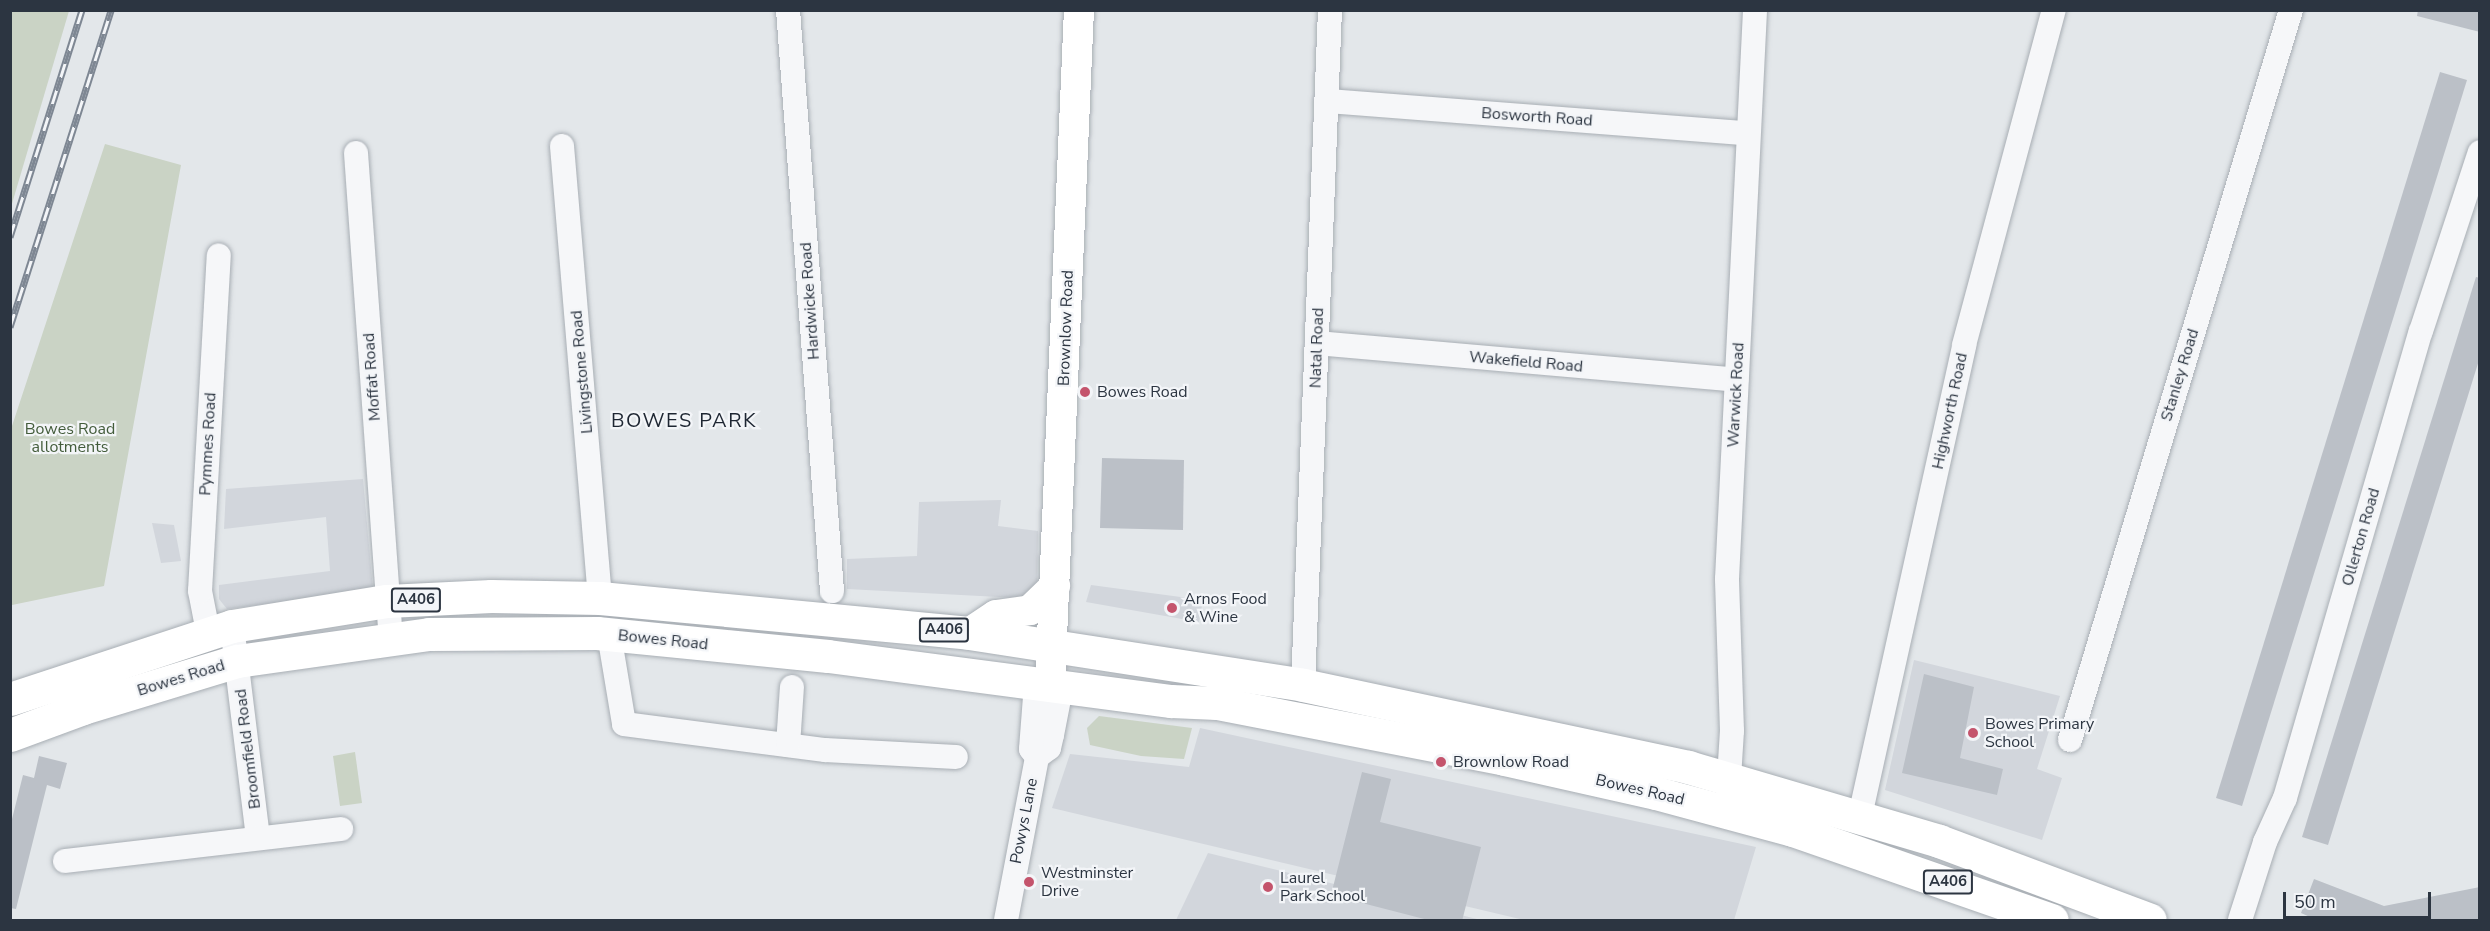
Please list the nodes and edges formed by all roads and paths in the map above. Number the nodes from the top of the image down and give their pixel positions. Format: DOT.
graph roads {
  1 [pos="788,10"];
  2 [pos="1079,10"];
  3 [pos="1330,10"];
  4 [pos="1755,10"];
  5 [pos="2054,10"];
  6 [pos="2291,10"];
  7 [pos="1327,101"];
  8 [pos="1747,133"];
  9 [pos="562,146"];
  10 [pos="356,153"];
  11 [pos="2480,153"];
  12 [pos="219,256"];
  13 [pos="1317,343"];
  14 [pos="1736,380"];
  15 [pos="1055,586"];
  16 [pos="600,598"];
  17 [pos="387,601"];
  18 [pos="833,605"];
  19 [pos="220,629"];
  20 [pos="969,633"];
  21 [pos="609,634"];
  22 [pos="391,640"];
  23 [pos="1053,645"];
  24 [pos="237,661"];
  25 [pos="1050,684"];
  26 [pos="1303,685"];
  27 [pos="792,687"];
  28 [pos="10,699"];
  29 [pos="1217,703"];
  30 [pos="10,735"];
  31 [pos="2070,740"];
  32 [pos="788,746"];
  33 [pos="957,757"];
  34 [pos="1728,779"];
  35 [pos="1726,812"];
  36 [pos="1860,816"];
  37 [pos="341,829"];
  38 [pos="258,837"];
  39 [pos="65,861"];
  40 [pos="1006,921"];
  41 [pos="2052,921"];
  42 [pos="2150,921"];
  43 [pos="2240,921"];
  1 -- 18 [label="street, Hardwicke Road"];
  2 -- 15 [label="main road, Brownlow Road"];
  3 -- 7 [label="street, Natal Road"];
  4 -- 8 [label="street, Warwick Road"];
  5 -- 36 [label="street, Highworth Road"];
  6 -- 31 [label="street, Stanley Road"];
  7 -- 8 [label="street, Bosworth Road"];
  7 -- 13 [label="street, Natal Road"];
  8 -- 14 [label="street, Warwick Road"];
  9 -- 16 [label="street, Livingstone Road"];
  10 -- 17 [label="street, Moffat Road"];
  11 -- 43 [label="street, Ollerton Road"];
  12 -- 19 [label="street, Pymmes Road"];
  13 -- 14 [label="street, Wakefield Road"];
  13 -- 26 [label="street, Natal Road"];
  14 -- 34 [label="street, Warwick Road"];
  15 -- 20 [label="main road"];
  15 -- 23 [label="main road, Brownlow Road"];
  16 -- 17 [label="highway, A406"];
  16 -- 18 [label="highway, A406"];
  17 -- 19 [label="highway, A406"];
  17 -- 22 [label="street, Moffat Road"];
  18 -- 20 [label="highway, A406"];
  19 -- 24 [label="street, Broomfield Road"];
  19 -- 28 [label="highway, A406"];
  20 -- 23 [label="highway, A406"];
  21 -- 22 [label="highway, Bowes Road / A406"];
  21 -- 25 [label="highway, Bowes Road / A406"];
  21 -- 32 [label="street"];
  22 -- 24 [label="highway, Bowes Road / A406"];
  23 -- 25 [label="main road, Powys Lane"];
  23 -- 26 [label="highway, Bowes Road / A406"];
  23 -- 29 [label="main road, A406"];
  24 -- 30 [label="highway, Bowes Road / A406"];
  24 -- 38 [label="street, Broomfield Road"];
  25 -- 29 [label="highway, Bowes Road / A406"];
  25 -- 40 [label="street, Powys Lane"];
  26 -- 34 [label="highway, Bowes Road / A406"];
  27 -- 32 [label="street"];
  29 -- 35 [label="highway, Bowes Road / A406"];
  32 -- 33 [label="street"];
  34 -- 35 [label="street, Warwick Road"];
  34 -- 36 [label="highway, Bowes Road / A406"];
  35 -- 41 [label="highway, Bowes Road / A406"];
  36 -- 42 [label="highway, Bowes Road / A406"];
  37 -- 38 [label="street"];
  38 -- 39 [label="street"];
}
